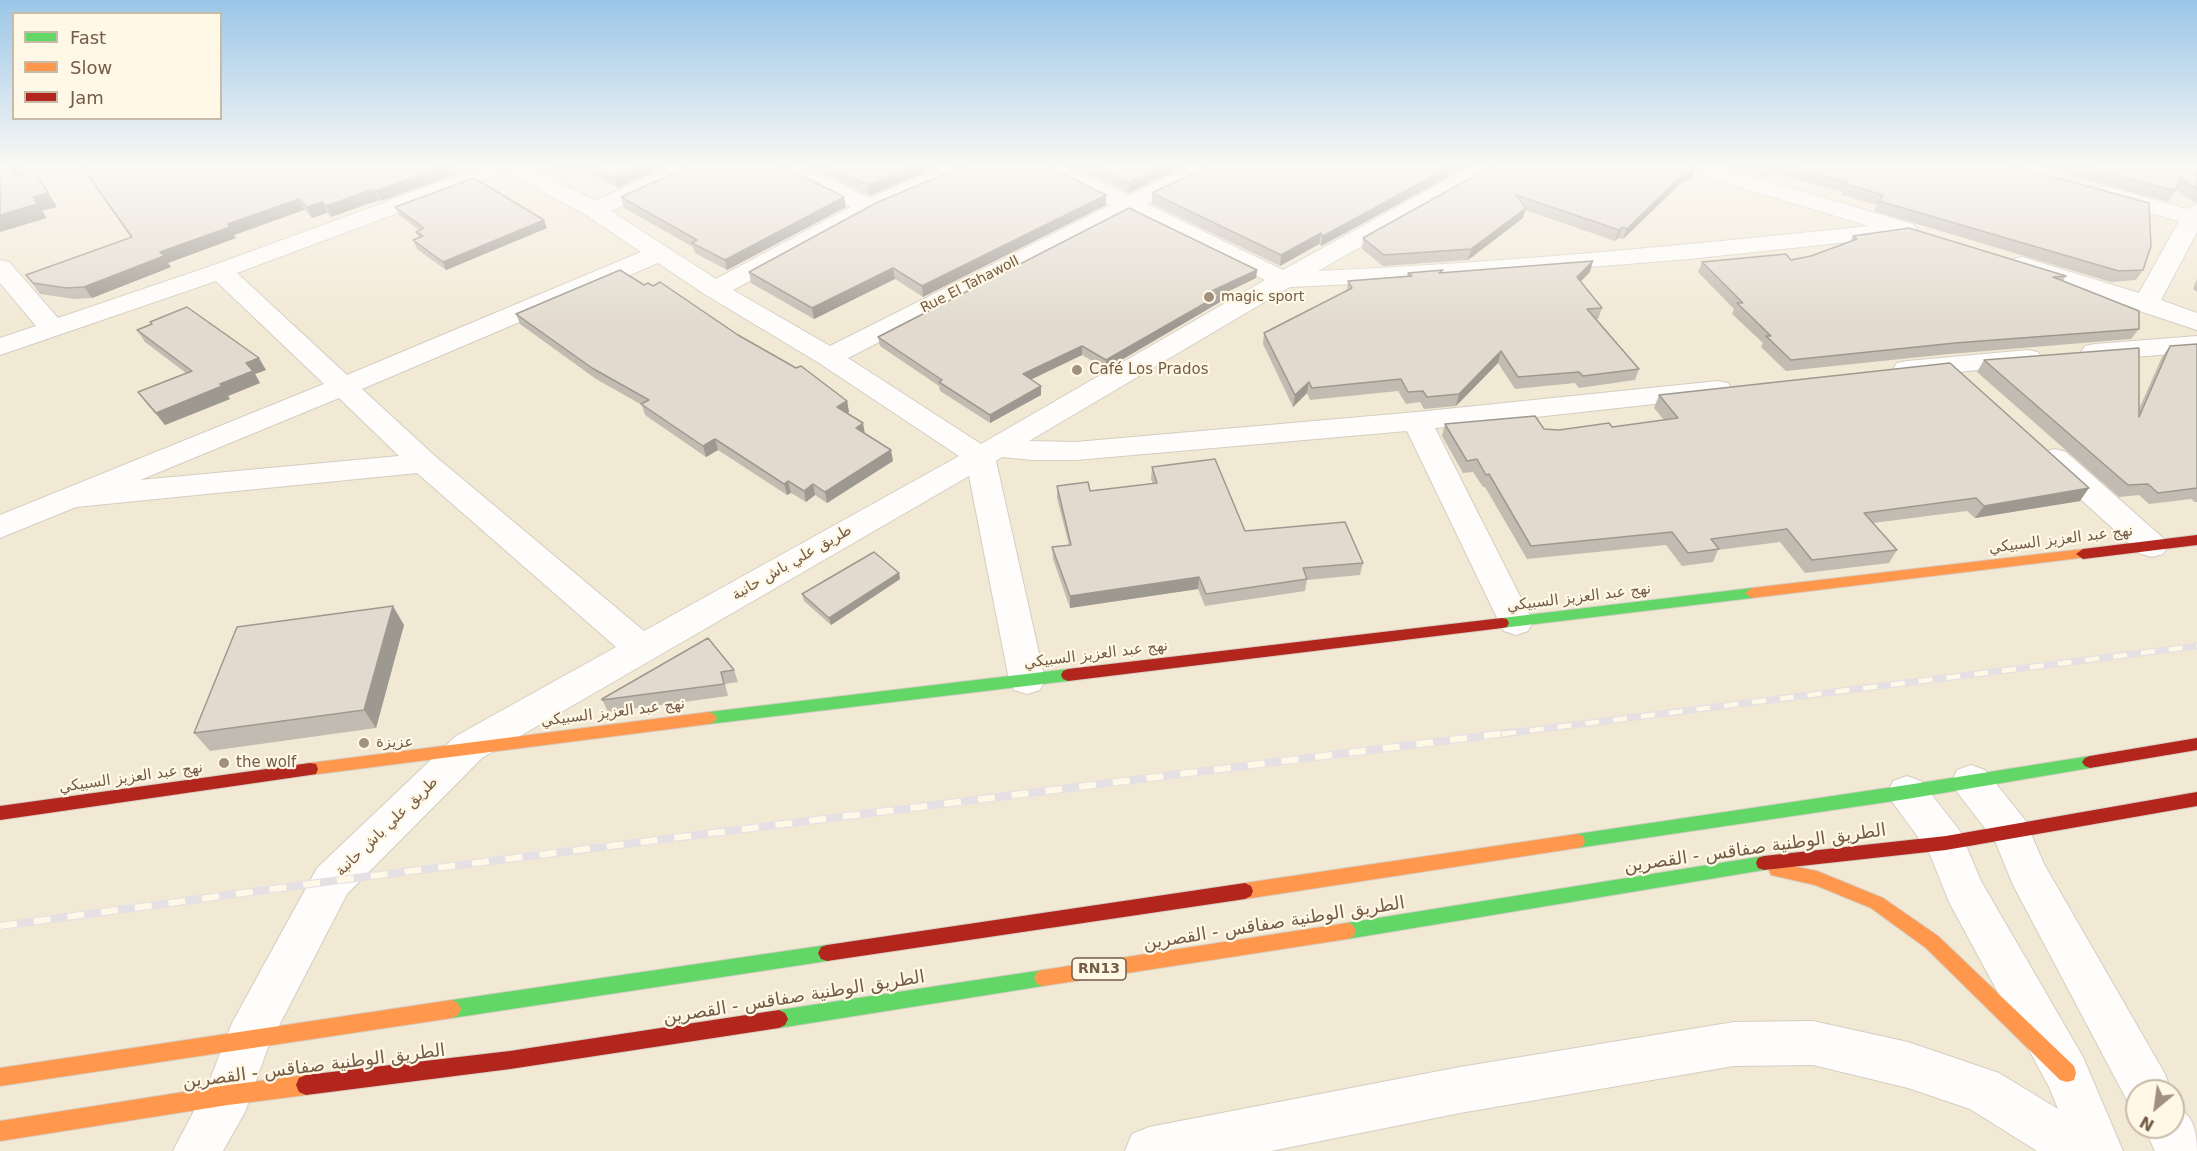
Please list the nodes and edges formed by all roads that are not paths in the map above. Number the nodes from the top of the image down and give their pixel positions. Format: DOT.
graph roads {
  1 [pos="362,219"];
  2 [pos="606,219"];
  3 [pos="846,219"];
  4 [pos="1102,219"];
  5 [pos="1157,219"];
  6 [pos="1386,219"];
  7 [pos="1871,219"];
  8 [pos="2167,219"];
  9 [pos="2192,228"];
  10 [pos="658,255"];
  11 [pos="2004,259"];
  12 [pos="220,271"];
  13 [pos="3,274"];
  14 [pos="1284,280"];
  15 [pos="715,290"];
  16 [pos="2146,303"];
  17 [pos="2195,326"];
  18 [pos="53,329"];
  19 [pos="0,347"];
  20 [pos="829,357"];
  21 [pos="1949,364"];
  22 [pos="1880,371"];
  23 [pos="1742,386"];
  24 [pos="342,387"];
  25 [pos="1975,388"];
  26 [pos="1418,421"];
  27 [pos="2037,443"];
  28 [pos="988,452"];
  29 [pos="424,463"];
  30 [pos="71,496"];
  31 [pos="0,527"];
  32 [pos="2197,540"];
  33 [pos="2152,546"];
  34 [pos="1516,622"];
  35 [pos="642,649"];
  36 [pos="1028,680"];
  37 [pos="2197,744"];
  38 [pos="469,747"];
  39 [pos="1971,781"];
  40 [pos="1907,792"];
  41 [pos="2197,799"];
  42 [pos="0,813"];
  43 [pos="2011,832"];
  44 [pos="1946,843"];
  45 [pos="1746,865"];
  46 [pos="248,1039"];
  47 [pos="2067,1073"];
  48 [pos="0,1077"];
  49 [pos="2141,1079"];
  50 [pos="228,1095"];
  51 [pos="0,1131"];
  52 [pos="197,1151"];
  53 [pos="1149,1151"];
  54 [pos="2082,1151"];
  55 [pos="2099,1151"];
  1 -- 12 [label="street"];
  2 -- 10 [label="street"];
  3 -- 15 [label="street"];
  4 -- 20 [label="street, Rue El Tahawoll"];
  5 -- 14 [label="street"];
  6 -- 14 [label="street, طريق علي باش حانبة"];
  7 -- 14 [label="street"];
  8 -- 9 [label="street"];
  9 -- 16 [label="street"];
  10 -- 15 [label="street"];
  10 -- 24 [label="street"];
  11 -- 16 [label="street"];
  12 -- 18 [label="street"];
  12 -- 24 [label="street"];
  13 -- 18 [label="street"];
  14 -- 28 [label="street, طريق علي باش حانبة"];
  15 -- 20 [label="street"];
  16 -- 17 [label="street"];
  17 -- 21 [label="street"];
  18 -- 19 [label="street"];
  20 -- 28 [label="street"];
  21 -- 22 [label="street"];
  21 -- 25 [label="street"];
  23 -- 26 [label="street"];
  24 -- 29 [label="street"];
  24 -- 30 [label="street"];
  26 -- 28 [label="street"];
  26 -- 34 [label="street"];
  27 -- 33 [label="street"];
  28 -- 35 [label="street, طريق علي باش حانبة"];
  28 -- 36 [label="street"];
  29 -- 30 [label="street"];
  29 -- 35 [label="street"];
  30 -- 31 [label="street"];
  32 -- 33 [label="main road, نهج عبد العزيز السبيكي"];
  33 -- 34 [label="main road, نهج عبد العزيز السبيكي"];
  34 -- 36 [label="main road, نهج عبد العزيز السبيكي"];
  35 -- 38 [label="street, طريق علي باش حانبة"];
  36 -- 38 [label="main road, نهج عبد العزيز السبيكي"];
  37 -- 39 [label="main road, الطريق الوطنية صفاقس - القصرين"];
  38 -- 42 [label="main road, نهج عبد العزيز السبيكي"];
  38 -- 46 [label="street, طريق علي باش حانبة"];
  39 -- 40 [label="main road, الطريق الوطنية صفاقس - القصرين"];
  39 -- 43 [label="street"];
  40 -- 44 [label="street"];
  40 -- 46 [label="main road, الطريق الوطنية صفاقس - القصرين"];
  41 -- 43 [label="main road, الطريق الوطنية صفاقس - القصرين / RN13"];
  43 -- 44 [label="main road, الطريق الوطنية صفاقس - القصرين / RN13"];
  43 -- 49 [label="street"];
  44 -- 45 [label="main road, الطريق الوطنية صفاقس - القصرين / RN13"];
  44 -- 47 [label="street"];
  45 -- 47 [label="main road"];
  45 -- 50 [label="main road, الطريق الوطنية صفاقس - القصرين / RN13"];
  46 -- 48 [label="main road, الطريق الوطنية صفاقس - القصرين"];
  46 -- 50 [label="street, طريق علي باش حانبة"];
  47 -- 55 [label="street"];
  50 -- 51 [label="main road, الطريق الوطنية صفاقس - القصرين / RN13"];
  50 -- 52 [label="street, طريق علي باش حانبة"];
  53 -- 54 [label="street"];
}
